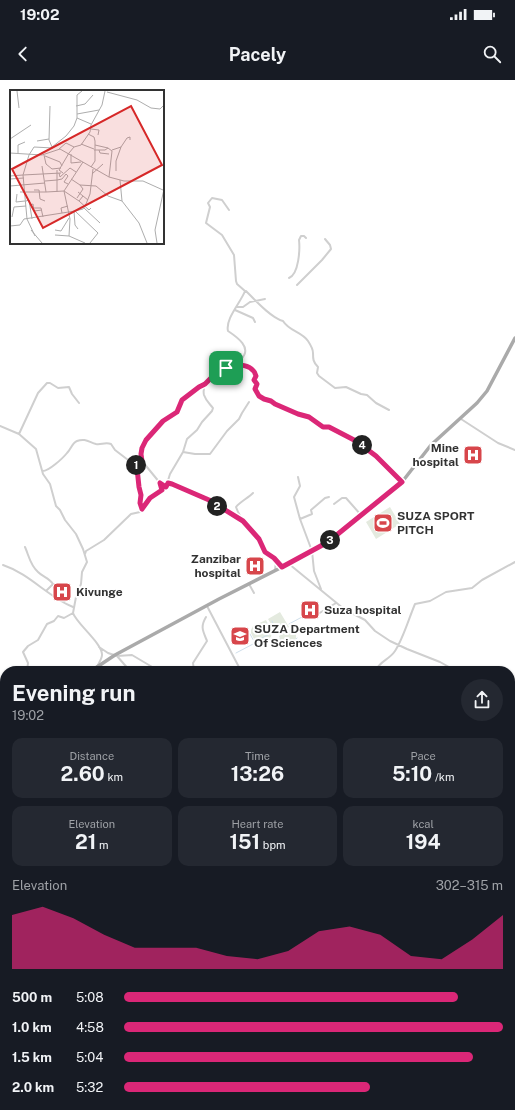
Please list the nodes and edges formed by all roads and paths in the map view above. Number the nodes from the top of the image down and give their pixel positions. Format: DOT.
graph roads {
  1 [pos="229,210"];
  2 [pos="306,238"];
  3 [pos="325,239"];
  4 [pos="290,278"];
  5 [pos="297,285"];
  6 [pos="246,292"];
  7 [pos="265,299"];
  8 [pos="255,301"];
  9 [pos="237,307"];
  10 [pos="235,310"];
  11 [pos="255,322"];
  12 [pos="515,338"];
  13 [pos="226,368"];
  14 [pos="205,384"];
  15 [pos="249,402"];
  16 [pos="79,403"];
  17 [pos="389,410"];
  18 [pos="461,419"];
  19 [pos="0,426"];
  20 [pos="18,434"];
  21 [pos="515,450"];
  22 [pos="183,452"];
  23 [pos="142,461"];
  24 [pos="132,463"];
  25 [pos="42,472"];
  26 [pos="298,477"];
  27 [pos="402,482"];
  28 [pos="160,483"];
  29 [pos="166,487"];
  30 [pos="253,493"];
  31 [pos="330,497"];
  32 [pos="334,504"];
  33 [pos="142,509"];
  34 [pos="361,515"];
  35 [pos="300,520"];
  36 [pos="243,521"];
  37 [pos="25,547"];
  38 [pos="312,551"];
  39 [pos="85,557"];
  40 [pos="276,561"];
  41 [pos="515,562"];
  42 [pos="289,564"];
  43 [pos="4,565"];
  44 [pos="282,567"];
  45 [pos="274,571"];
  46 [pos="53,584"];
  47 [pos="249,584"];
  48 [pos="47,590"];
  49 [pos="321,590"];
  50 [pos="254,593"];
  51 [pos="64,602"];
  52 [pos="336,603"];
  53 [pos="207,606"];
  54 [pos="73,607"];
  55 [pos="72,613"];
  56 [pos="206,617"];
  57 [pos="313,617"];
  58 [pos="96,645"];
  59 [pos="398,645"];
  60 [pos="116,655"];
  61 [pos="28,666"];
  62 [pos="97,666"];
  63 [pos="98,666"];
  64 [pos="126,666"];
  65 [pos="151,666"];
  66 [pos="193,666"];
  67 [pos="238,666"];
  68 [pos="379,666"];
  69 [pos="446,666"];
  1 -- 9 [label="street"];
  2 -- 4 [label="street"];
  3 -- 5 [label="street"];
  6 -- 8 [label="street"];
  7 -- 8 [label="street"];
  8 -- 9 [label="street"];
  8 -- 17 [label="street"];
  9 -- 10 [label="street"];
  10 -- 11 [label="street"];
  10 -- 13 [label="street"];
  12 -- 18 [label="main road"];
  13 -- 14 [label="street"];
  13 -- 27 [label="street"];
  14 -- 22 [label="street"];
  14 -- 23 [label="street"];
  15 -- 22 [label="street"];
  16 -- 20 [label="street"];
  18 -- 21 [label="street"];
  18 -- 27 [label="main road"];
  19 -- 20 [label="street"];
  20 -- 25 [label="street"];
  22 -- 29 [label="street"];
  23 -- 24 [label="street"];
  23 -- 28 [label="street"];
  24 -- 25 [label="street"];
  24 -- 33 [label="street"];
  25 -- 39 [label="street"];
  26 -- 35 [label="street"];
  27 -- 34 [label="main road"];
  28 -- 29 [label="street"];
  28 -- 33 [label="street"];
  29 -- 36 [label="street"];
  30 -- 36 [label="street"];
  31 -- 35 [label="street"];
  32 -- 34 [label="street"];
  33 -- 39 [label="street"];
  34 -- 38 [label="main road"];
  35 -- 38 [label="street"];
  36 -- 40 [label="street"];
  37 -- 46 [label="street"];
  38 -- 42 [label="main road"];
  38 -- 49 [label="street"];
  39 -- 54 [label="street"];
  40 -- 44 [label="street"];
  40 -- 45 [label="street"];
  41 -- 59 [label="street"];
  42 -- 44 [label="main road"];
  42 -- 49 [label="street"];
  43 -- 48 [label="street"];
  44 -- 45 [label="main road"];
  45 -- 47 [label="main road"];
  46 -- 48 [label="street"];
  46 -- 51 [label="street"];
  47 -- 50 [label="street"];
  47 -- 53 [label="main road"];
  48 -- 51 [label="street"];
  49 -- 52 [label="street"];
  51 -- 54 [label="street"];
  52 -- 57 [label="street"];
  52 -- 59 [label="street"];
  53 -- 60 [label="main road"];
  53 -- 67 [label="street"];
  54 -- 55 [label="street"];
  55 -- 58 [label="street"];
  55 -- 61 [label="street"];
  56 -- 66 [label="street"];
  58 -- 60 [label="street"];
  58 -- 62 [label="street"];
  59 -- 68 [label="street"];
  59 -- 69 [label="street"];
  60 -- 63 [label="main road"];
  60 -- 64 [label="street"];
  60 -- 65 [label="street"];
}
